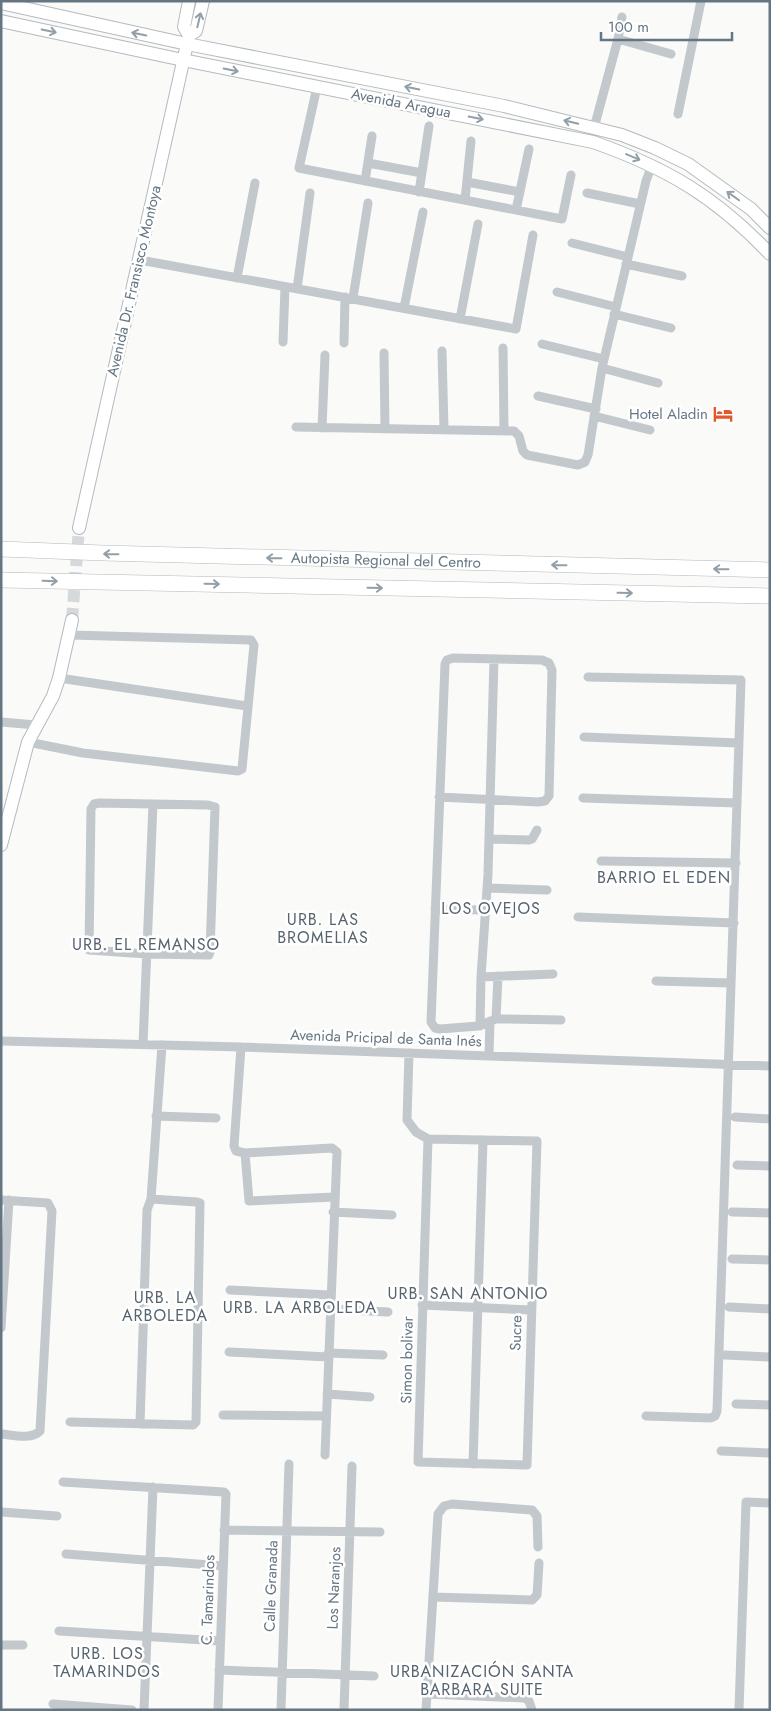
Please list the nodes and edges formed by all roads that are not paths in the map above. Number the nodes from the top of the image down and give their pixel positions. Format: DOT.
graph roads {
  1 [pos="189,1"];
  2 [pos="203,1"];
  3 [pos="701,1"];
  4 [pos="1,3"];
  5 [pos="18,4"];
  6 [pos="622,17"];
  7 [pos="1,21"];
  8 [pos="188,39"];
  9 [pos="618,39"];
  10 [pos="671,54"];
  11 [pos="183,60"];
  12 [pos="317,87"];
  13 [pos="678,114"];
  14 [pos="429,126"];
  15 [pos="594,128"];
  16 [pos="372,136"];
  17 [pos="472,141"];
  18 [pos="529,149"];
  19 [pos="368,163"];
  20 [pos="652,165"];
  21 [pos="422,173"];
  22 [pos="571,175"];
  23 [pos="365,181"];
  24 [pos="467,182"];
  25 [pos="255,183"];
  26 [pos="419,192"];
  27 [pos="520,192"];
  28 [pos="310,193"];
  29 [pos="587,193"];
  30 [pos="465,200"];
  31 [pos="368,203"];
  32 [pos="640,204"];
  33 [pos="516,210"];
  34 [pos="423,212"];
  35 [pos="478,224"];
  36 [pos="770,228"];
  37 [pos="533,235"];
  38 [pos="572,243"];
  39 [pos="770,254"];
  40 [pos="140,260"];
  41 [pos="627,260"];
  42 [pos="682,276"];
  43 [pos="237,278"];
  44 [pos="285,286"];
  45 [pos="297,289"];
  46 [pos="557,292"];
  47 [pos="349,298"];
  48 [pos="404,308"];
  49 [pos="615,310"];
  50 [pos="460,318"];
  51 [pos="671,328"];
  52 [pos="282,342"];
  53 [pos="344,343"];
  54 [pos="542,344"];
  55 [pos="503,348"];
  56 [pos="442,351"];
  57 [pos="384,353"];
  58 [pos="325,355"];
  59 [pos="603,364"];
  60 [pos="658,383"];
  61 [pos="538,396"];
  62 [pos="595,412"];
  63 [pos="296,427"];
  64 [pos="322,428"];
  65 [pos="385,429"];
  66 [pos="444,429"];
  67 [pos="504,430"];
  68 [pos="650,430"];
  69 [pos="79,528"];
  70 [pos="1,549"];
  71 [pos="770,570"];
  72 [pos="1,580"];
  73 [pos="770,596"];
  74 [pos="72,620"];
  75 [pos="70,636"];
  76 [pos="494,660"];
  77 [pos="588,677"];
  78 [pos="59,678"];
  79 [pos="247,706"];
  80 [pos="1,722"];
  81 [pos="36,725"];
  82 [pos="584,738"];
  83 [pos="28,742"];
  84 [pos="739,743"];
  85 [pos="439,797"];
  86 [pos="583,798"];
  87 [pos="490,799"];
  88 [pos="737,803"];
  89 [pos="153,804"];
  90 [pos="537,830"];
  91 [pos="489,839"];
  92 [pos="1,845"];
  93 [pos="601,861"];
  94 [pos="736,863"];
  95 [pos="487,888"];
  96 [pos="547,890"];
  97 [pos="435,909"];
  98 [pos="486,910"];
  99 [pos="578,917"];
  100 [pos="734,923"];
  101 [pos="148,954"];
  102 [pos="553,974"];
  103 [pos="498,976"];
  104 [pos="481,977"];
  105 [pos="656,981"];
  106 [pos="730,983"];
  107 [pos="561,1020"];
  108 [pos="493,1021"];
  109 [pos="480,1026"];
  110 [pos="1,1041"];
  111 [pos="143,1044"];
  112 [pos="162,1045"];
  113 [pos="241,1047"];
  114 [pos="409,1053"];
  115 [pos="489,1055"];
  116 [pos="728,1064"];
  117 [pos="770,1066"];
  118 [pos="156,1116"];
  119 [pos="735,1117"];
  120 [pos="216,1118"];
  121 [pos="770,1118"];
  122 [pos="428,1139"];
  123 [pos="483,1140"];
  124 [pos="245,1153"];
  125 [pos="737,1165"];
  126 [pos="770,1166"];
  127 [pos="334,1197"];
  128 [pos="151,1199"];
  129 [pos="5,1200"];
  130 [pos="333,1212"];
  131 [pos="732,1212"];
  132 [pos="770,1213"];
  133 [pos="392,1215"];
  134 [pos="732,1259"];
  135 [pos="770,1260"];
  136 [pos="230,1290"];
  137 [pos="330,1295"];
  138 [pos="422,1305"];
  139 [pos="730,1307"];
  140 [pos="477,1308"];
  141 [pos="330,1309"];
  142 [pos="770,1309"];
  143 [pos="531,1310"];
  144 [pos="388,1312"];
  145 [pos="1,1328"];
  146 [pos="229,1352"];
  147 [pos="383,1354"];
  148 [pos="328,1355"];
  149 [pos="725,1355"];
  150 [pos="770,1357"];
  151 [pos="327,1394"];
  152 [pos="370,1397"];
  153 [pos="736,1404"];
  154 [pos="770,1405"];
  155 [pos="223,1415"];
  156 [pos="326,1416"];
  157 [pos="646,1416"];
  158 [pos="70,1422"];
  159 [pos="140,1424"];
  160 [pos="1,1434"];
  161 [pos="721,1451"];
  162 [pos="770,1452"];
  163 [pos="325,1454"];
  164 [pos="289,1464"];
  165 [pos="473,1464"];
  166 [pos="352,1466"];
  167 [pos="63,1482"];
  168 [pos="153,1487"];
  169 [pos="770,1503"];
  170 [pos="1,1512"];
  171 [pos="57,1516"];
  172 [pos="224,1530"];
  173 [pos="287,1531"];
  174 [pos="350,1532"];
  175 [pos="380,1532"];
  176 [pos="538,1547"];
  177 [pos="66,1554"];
  178 [pos="150,1560"];
  179 [pos="539,1563"];
  180 [pos="223,1566"];
  181 [pos="433,1597"];
  182 [pos="59,1631"];
  183 [pos="148,1636"];
  184 [pos="220,1642"];
  185 [pos="1,1645"];
  186 [pos="22,1645"];
  187 [pos="219,1670"];
  188 [pos="282,1672"];
  189 [pos="345,1675"];
  190 [pos="374,1676"];
  191 [pos="428,1694"];
  192 [pos="53,1704"];
  193 [pos="132,1710"];
  194 [pos="144,1710"];
  195 [pos="218,1710"];
  196 [pos="281,1710"];
  197 [pos="344,1710"];
  198 [pos="426,1710"];
  199 [pos="532,1710"];
  200 [pos="739,1710"];
  1 -- 8 [label="street, Avenida Dr. Fransisco Montoya"];
  8 -- 2 [label="street, Avenida Dr. Fransisco Montoya, one-way"];
  3 -- 13 [label="street"];
  4 -- 5 [label="street, Avenida Aragua"];
  8 -- 5 [label="street, Avenida Aragua, one-way"];
  6 -- 9 [label="street"];
  7 -- 11 [label="street, Avenida Aragua, one-way"];
  8 -- 11 [label="street, Avenida Dr. Fransisco Montoya"];
  15 -- 8 [label="street, Avenida Aragua, one-way"];
  9 -- 10 [label="street"];
  9 -- 15 [label="street"];
  11 -- 12 [label="street, Avenida Aragua, one-way"];
  11 -- 40 [label="street, Avenida Dr. Fransisco Montoya"];
  12 -- 20 [label="street, Avenida Aragua, one-way"];
  12 -- 23 [label="street"];
  14 -- 21 [label="street"];
  36 -- 15 [label="street, Avenida Aragua, one-way"];
  16 -- 19 [label="street"];
  17 -- 24 [label="street"];
  18 -- 27 [label="street"];
  19 -- 21 [label="street"];
  19 -- 23 [label="street"];
  20 -- 32 [label="street"];
  20 -- 39 [label="street, Avenida Aragua"];
  21 -- 26 [label="street"];
  22 -- 33 [label="street"];
  23 -- 26 [label="street"];
  24 -- 27 [label="street"];
  24 -- 30 [label="street"];
  25 -- 43 [label="street"];
  26 -- 30 [label="street"];
  27 -- 33 [label="street"];
  28 -- 45 [label="street"];
  29 -- 32 [label="street"];
  30 -- 33 [label="street"];
  31 -- 47 [label="street"];
  32 -- 41 [label="street"];
  34 -- 48 [label="street"];
  35 -- 50 [label="street"];
  37 -- 50 [label="street"];
  38 -- 41 [label="street"];
  40 -- 43 [label="street"];
  40 -- 69 [label="street, Avenida Dr. Fransisco Montoya"];
  41 -- 42 [label="street"];
  41 -- 49 [label="street"];
  43 -- 44 [label="street"];
  44 -- 45 [label="street"];
  44 -- 52 [label="street"];
  45 -- 47 [label="street"];
  46 -- 49 [label="street"];
  47 -- 48 [label="street"];
  47 -- 53 [label="street"];
  48 -- 50 [label="street"];
  49 -- 51 [label="street"];
  49 -- 59 [label="street"];
  54 -- 59 [label="street"];
  55 -- 67 [label="street"];
  56 -- 66 [label="street"];
  57 -- 65 [label="street"];
  58 -- 64 [label="street"];
  59 -- 60 [label="street"];
  59 -- 62 [label="street"];
  61 -- 62 [label="street"];
  62 -- 67 [label="street"];
  62 -- 68 [label="street"];
  63 -- 64 [label="street"];
  64 -- 65 [label="street"];
  65 -- 66 [label="street"];
  66 -- 67 [label="street"];
  71 -- 70 [label="highway, Autopista Regional del Centro, one-way"];
  72 -- 73 [label="highway, Autopista Regional del Centro, one-way"];
  74 -- 75 [label="street"];
  75 -- 78 [label="street"];
  75 -- 79 [label="street"];
  76 -- 85 [label="street"];
  76 -- 87 [label="street"];
  76 -- 87 [label="street"];
  77 -- 84 [label="street"];
  78 -- 79 [label="street"];
  78 -- 81 [label="street"];
  79 -- 83 [label="street"];
  80 -- 81 [label="street"];
  81 -- 83 [label="street"];
  82 -- 84 [label="street"];
  83 -- 92 [label="street"];
  84 -- 88 [label="street"];
  85 -- 87 [label="street"];
  85 -- 97 [label="street"];
  86 -- 88 [label="street"];
  87 -- 91 [label="street"];
  88 -- 94 [label="street"];
  89 -- 101 [label="street"];
  89 -- 101 [label="street"];
  89 -- 101 [label="street"];
  90 -- 91 [label="street"];
  91 -- 95 [label="street"];
  93 -- 94 [label="street"];
  94 -- 100 [label="street"];
  95 -- 96 [label="street"];
  95 -- 98 [label="street"];
  97 -- 98 [label="street"];
  97 -- 109 [label="street"];
  98 -- 104 [label="street"];
  99 -- 100 [label="street"];
  100 -- 106 [label="street"];
  101 -- 111 [label="street"];
  102 -- 103 [label="street"];
  103 -- 104 [label="street"];
  103 -- 108 [label="street"];
  104 -- 109 [label="street"];
  105 -- 106 [label="street"];
  106 -- 116 [label="street"];
  107 -- 108 [label="street"];
  108 -- 109 [label="street"];
  108 -- 115 [label="street"];
  110 -- 111 [label="street, Avenida Pricipal de Santa Inés"];
  111 -- 112 [label="street, Avenida Pricipal de Santa Inés"];
  112 -- 113 [label="street, Avenida Pricipal de Santa Inés"];
  112 -- 118 [label="street"];
  113 -- 114 [label="street, Avenida Pricipal de Santa Inés"];
  113 -- 124 [label="street"];
  114 -- 115 [label="street, Avenida Pricipal de Santa Inés"];
  114 -- 122 [label="street"];
  115 -- 116 [label="street, Avenida Pricipal de Santa Inés"];
  116 -- 117 [label="street, Avenida Pricipal de Santa Inés"];
  116 -- 157 [label="street"];
  118 -- 120 [label="street"];
  118 -- 128 [label="street"];
  119 -- 121 [label="street"];
  122 -- 123 [label="street"];
  122 -- 138 [label="street, Simon bolivar"];
  123 -- 140 [label="street"];
  123 -- 143 [label="street, Sucre"];
  124 -- 127 [label="street"];
  124 -- 127 [label="street"];
  125 -- 126 [label="street"];
  127 -- 130 [label="street"];
  128 -- 159 [label="street"];
  128 -- 159 [label="street"];
  129 -- 145 [label="street"];
  129 -- 160 [label="street"];
  130 -- 133 [label="street"];
  130 -- 137 [label="street"];
  131 -- 132 [label="street"];
  134 -- 135 [label="street"];
  136 -- 137 [label="street"];
  137 -- 141 [label="street"];
  138 -- 140 [label="street"];
  138 -- 165 [label="street, Simon bolivar"];
  139 -- 142 [label="street"];
  140 -- 143 [label="street"];
  140 -- 165 [label="street"];
  141 -- 144 [label="street"];
  141 -- 148 [label="street"];
  143 -- 165 [label="street, Sucre"];
  146 -- 148 [label="street"];
  147 -- 148 [label="street"];
  148 -- 151 [label="street"];
  149 -- 150 [label="street"];
  151 -- 152 [label="street"];
  151 -- 156 [label="street"];
  153 -- 154 [label="street"];
  155 -- 156 [label="street"];
  156 -- 163 [label="street"];
  158 -- 159 [label="street"];
  161 -- 162 [label="street"];
  164 -- 173 [label="street, Calle Granada"];
  166 -- 174 [label="street, Los Naranjos"];
  167 -- 168 [label="street"];
  168 -- 172 [label="street, C. Tamarindos"];
  168 -- 178 [label="street"];
  169 -- 200 [label="street"];
  170 -- 171 [label="street"];
  172 -- 173 [label="street"];
  172 -- 180 [label="street, C. Tamarindos"];
  173 -- 174 [label="street"];
  173 -- 188 [label="street, Calle Granada"];
  174 -- 175 [label="street"];
  174 -- 189 [label="street, Los Naranjos"];
  176 -- 181 [label="street"];
  177 -- 178 [label="street"];
  178 -- 180 [label="street"];
  178 -- 183 [label="street"];
  179 -- 181 [label="street"];
  180 -- 184 [label="street, C. Tamarindos"];
  181 -- 191 [label="street"];
  182 -- 183 [label="street"];
  183 -- 184 [label="street"];
  183 -- 194 [label="street"];
  184 -- 187 [label="street, C. Tamarindos"];
  185 -- 186 [label="street"];
  187 -- 188 [label="street"];
  187 -- 195 [label="street, C. Tamarindos"];
  188 -- 189 [label="street"];
  188 -- 196 [label="street, Calle Granada"];
  189 -- 190 [label="street"];
  189 -- 197 [label="street, Los Naranjos"];
  191 -- 198 [label="street"];
  191 -- 199 [label="street"];
  192 -- 193 [label="street"];
}
